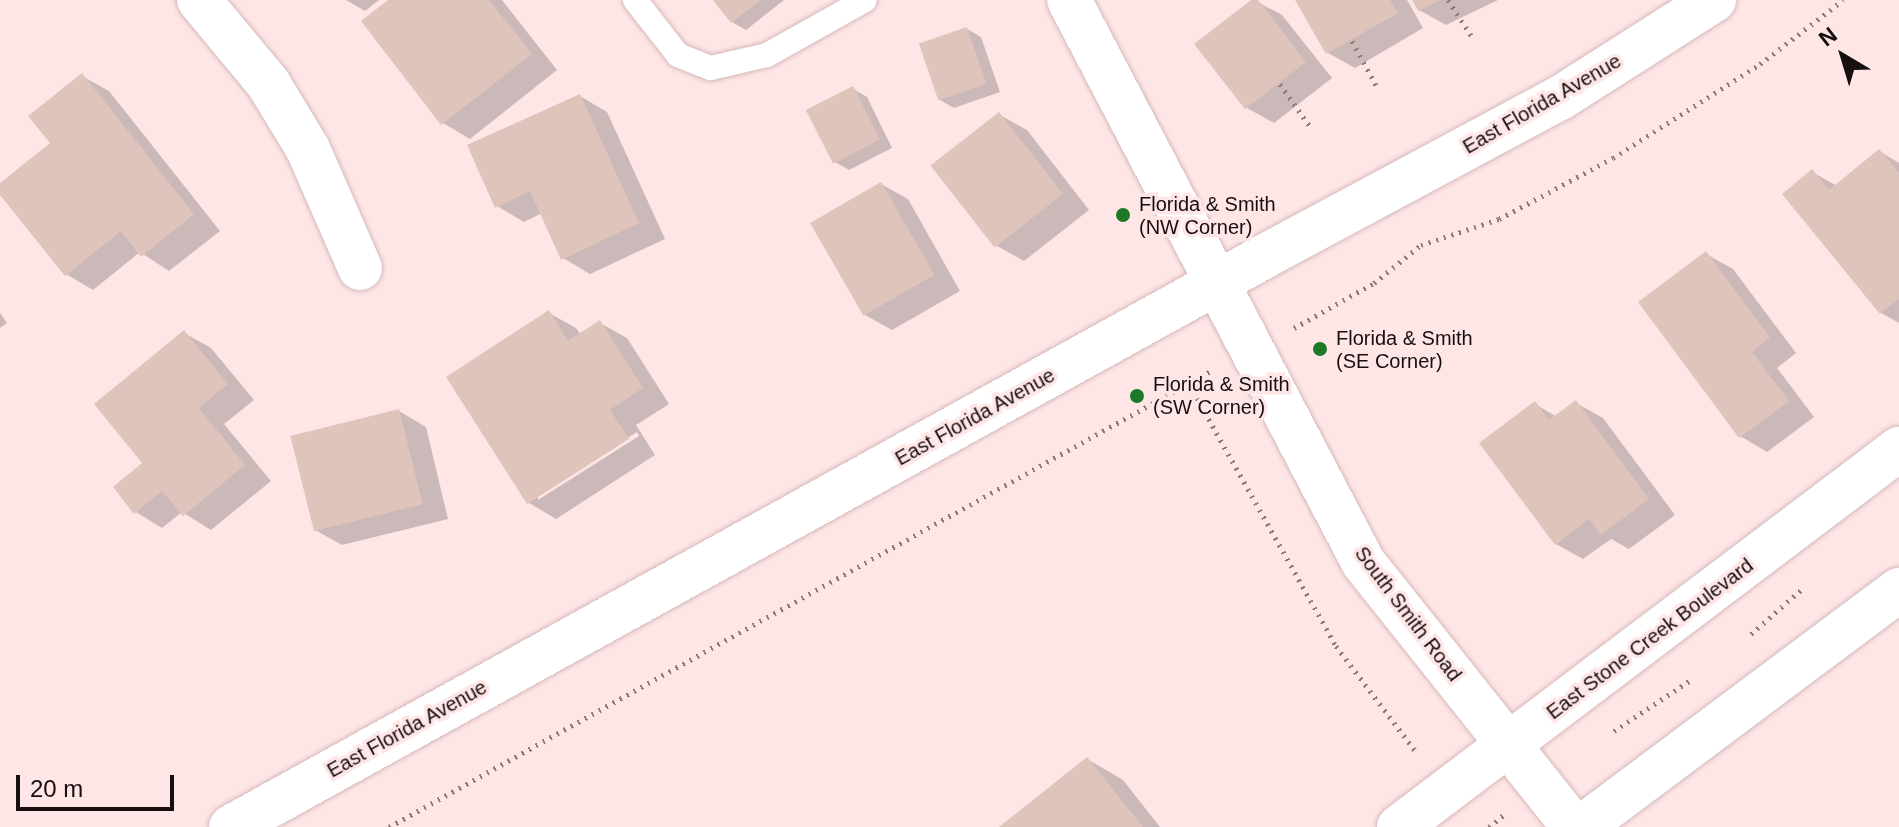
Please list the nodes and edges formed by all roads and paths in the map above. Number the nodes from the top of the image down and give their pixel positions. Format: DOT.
graph roads {
  1 [pos="199,0"];
  2 [pos="635,0"];
  3 [pos="865,0"];
  4 [pos="1069,0"];
  5 [pos="1448,0"];
  6 [pos="1714,0"];
  7 [pos="1843,0"];
  8 [pos="1472,37"];
  9 [pos="1352,41"];
  10 [pos="1280,84"];
  11 [pos="1378,89"];
  12 [pos="1311,128"];
  13 [pos="360,268"];
  14 [pos="1219,283"];
  15 [pos="1301,324"];
  16 [pos="1198,378"];
  17 [pos="1189,384"];
  18 [pos="1899,449"];
  19 [pos="1808,583"];
  20 [pos="1899,590"];
  21 [pos="1747,638"];
  22 [pos="1702,672"];
  23 [pos="1616,730"];
  24 [pos="1509,745"];
  25 [pos="1422,759"];
  26 [pos="231,827"];
  27 [pos="389,827"];
  28 [pos="1399,827"];
  29 [pos="1574,827"];
  30 [pos="1582,827"];
  1 -- 13 [label="street"];
  2 -- 3 [label="lane"];
  4 -- 14 [label="street, South Smith Road"];
  5 -- 8 [label="path"];
  6 -- 14 [label="street, East Florida Avenue"];
  7 -- 15 [label="path"];
  9 -- 11 [label="path"];
  10 -- 12 [label="path"];
  14 -- 24 [label="street, South Smith Road"];
  14 -- 26 [label="street, East Florida Avenue"];
  16 -- 17 [label="path"];
  17 -- 25 [label="path"];
  17 -- 27 [label="path"];
  18 -- 24 [label="street, East Stone Creek Boulevard"];
  19 -- 21 [label="path"];
  20 -- 30 [label="street"];
  22 -- 23 [label="path"];
  24 -- 28 [label="street, East Stone Creek Boulevard"];
  24 -- 29 [label="street, South Smith Road"];
}
